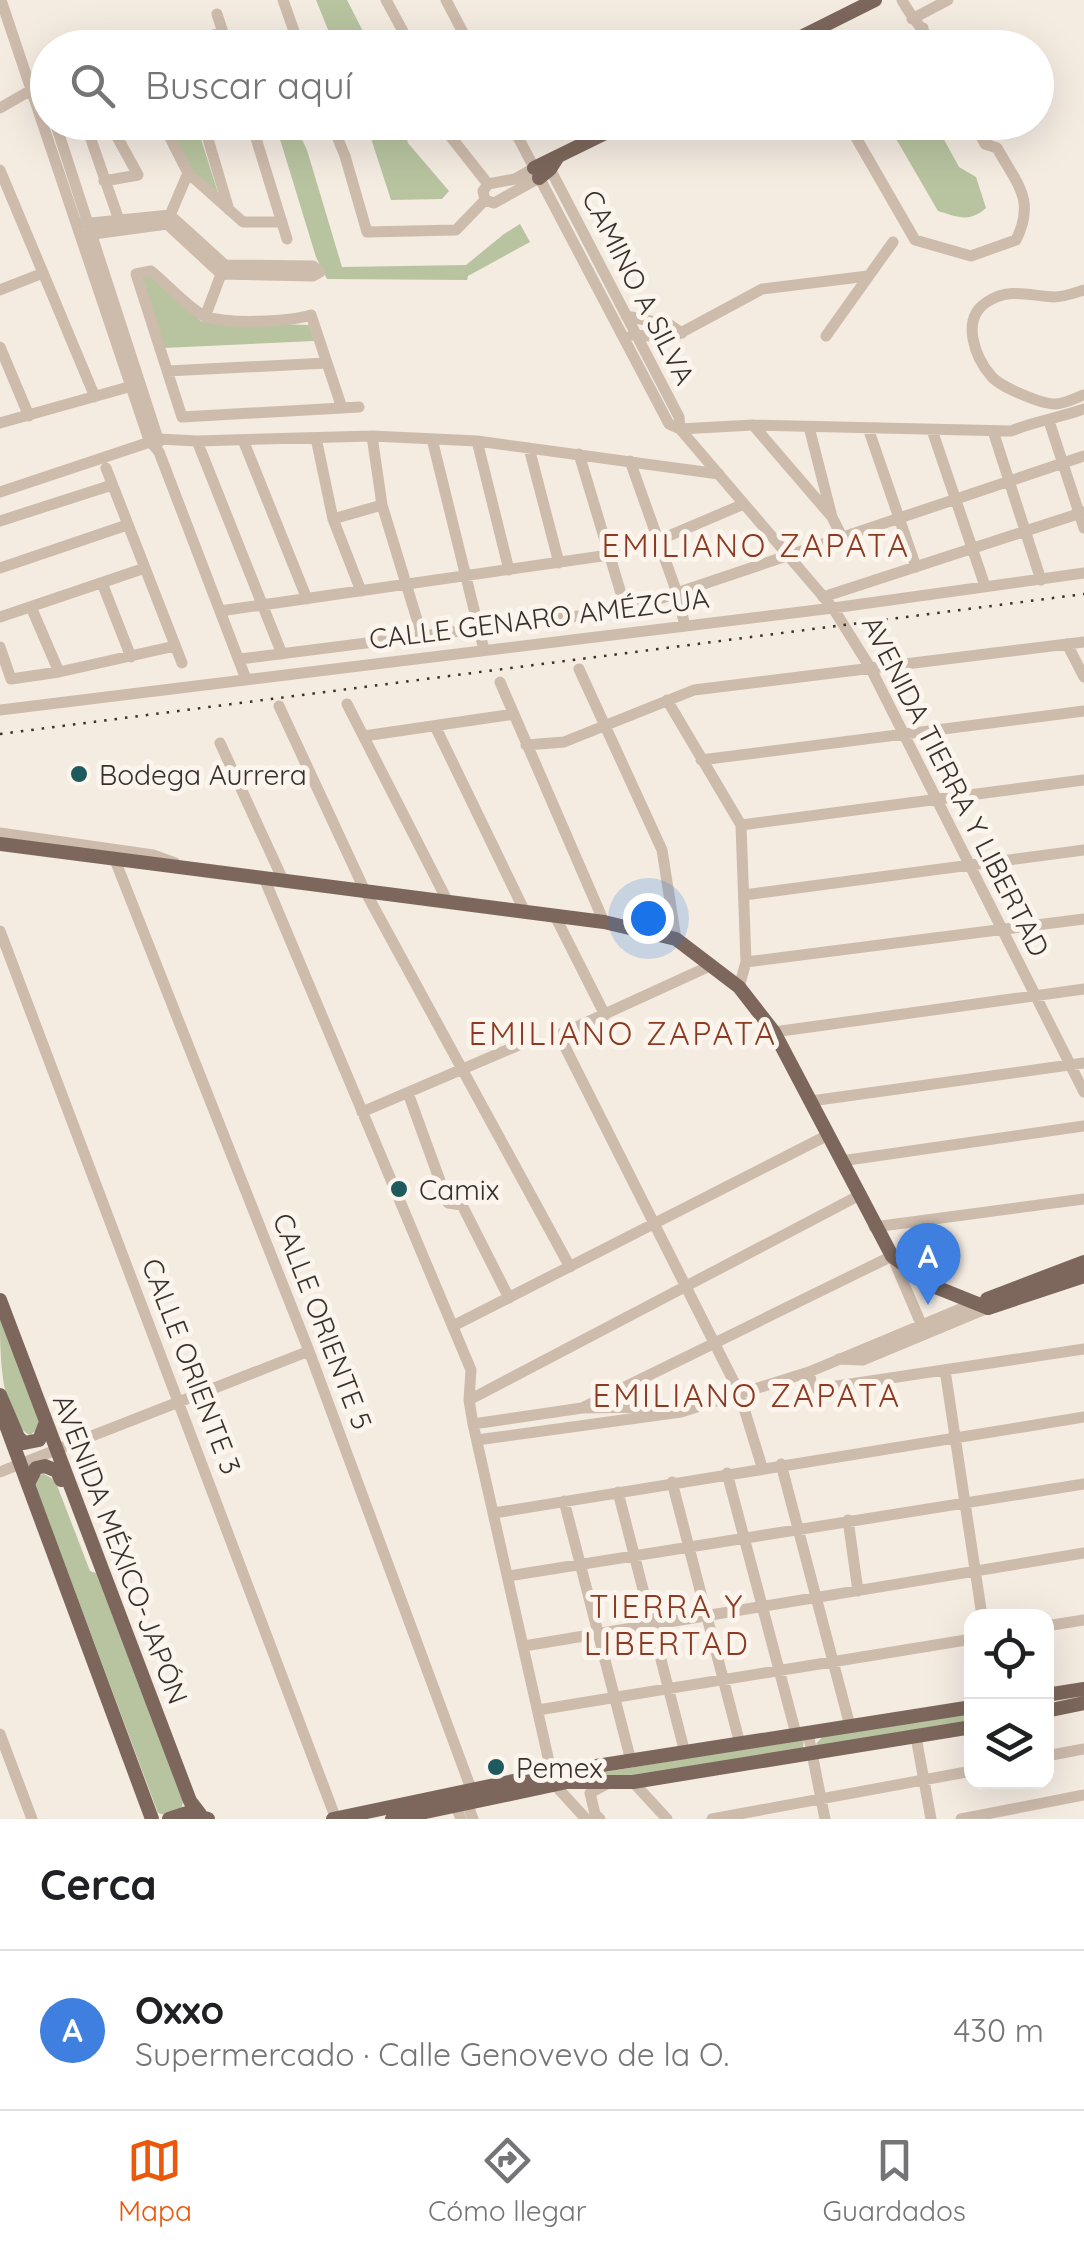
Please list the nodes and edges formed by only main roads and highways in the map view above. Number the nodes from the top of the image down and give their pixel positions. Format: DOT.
graph roads {
  1 [pos="875,0"];
  2 [pos="815,30"];
  3 [pos="594,140"];
  4 [pos="545,166"];
  5 [pos="0,844"];
  6 [pos="1084,1262"];
  7 [pos="1084,1276"];
  8 [pos="0,1300"];
  9 [pos="972,1304"];
  10 [pos="0,1395"];
  11 [pos="0,1409"];
  12 [pos="46,1422"];
  13 [pos="28,1484"];
  14 [pos="102,1568"];
  15 [pos="1054,1696"];
  16 [pos="1083,1699"];
  17 [pos="964,1708"];
  18 [pos="1054,1708"];
  19 [pos="964,1728"];
  20 [pos="554,1779"];
  21 [pos="465,1804"];
  22 [pos="204,1817"];
  23 [pos="152,1819"];
  24 [pos="169,1819"];
  25 [pos="335,1819"];
  26 [pos="392,1819"];
  1 -- 2 [label="main road"];
  3 -- 4 [label="main road"];
  5 -- 9 [label="main road"];
  6 -- 9 [label="main road"];
  7 -- 9 [label="main road"];
  8 -- 12 [label="main road, AVENIDA MÉXICO-JAPÓN"];
  10 -- 12 [label="main road"];
  11 -- 13 [label="main road"];
  12 -- 14 [label="main road, AVENIDA MÉXICO-JAPÓN"];
  13 -- 14 [label="main road"];
  13 -- 23 [label="main road"];
  14 -- 22 [label="main road, AVENIDA MÉXICO-JAPÓN"];
  15 -- 16 [label="main road"];
  16 -- 18 [label="main road"];
  17 -- 20 [label="main road"];
  19 -- 20 [label="main road"];
  20 -- 21 [label="main road"];
  21 -- 25 [label="main road"];
  21 -- 26 [label="main road"];
  22 -- 24 [label="main road"];
}
